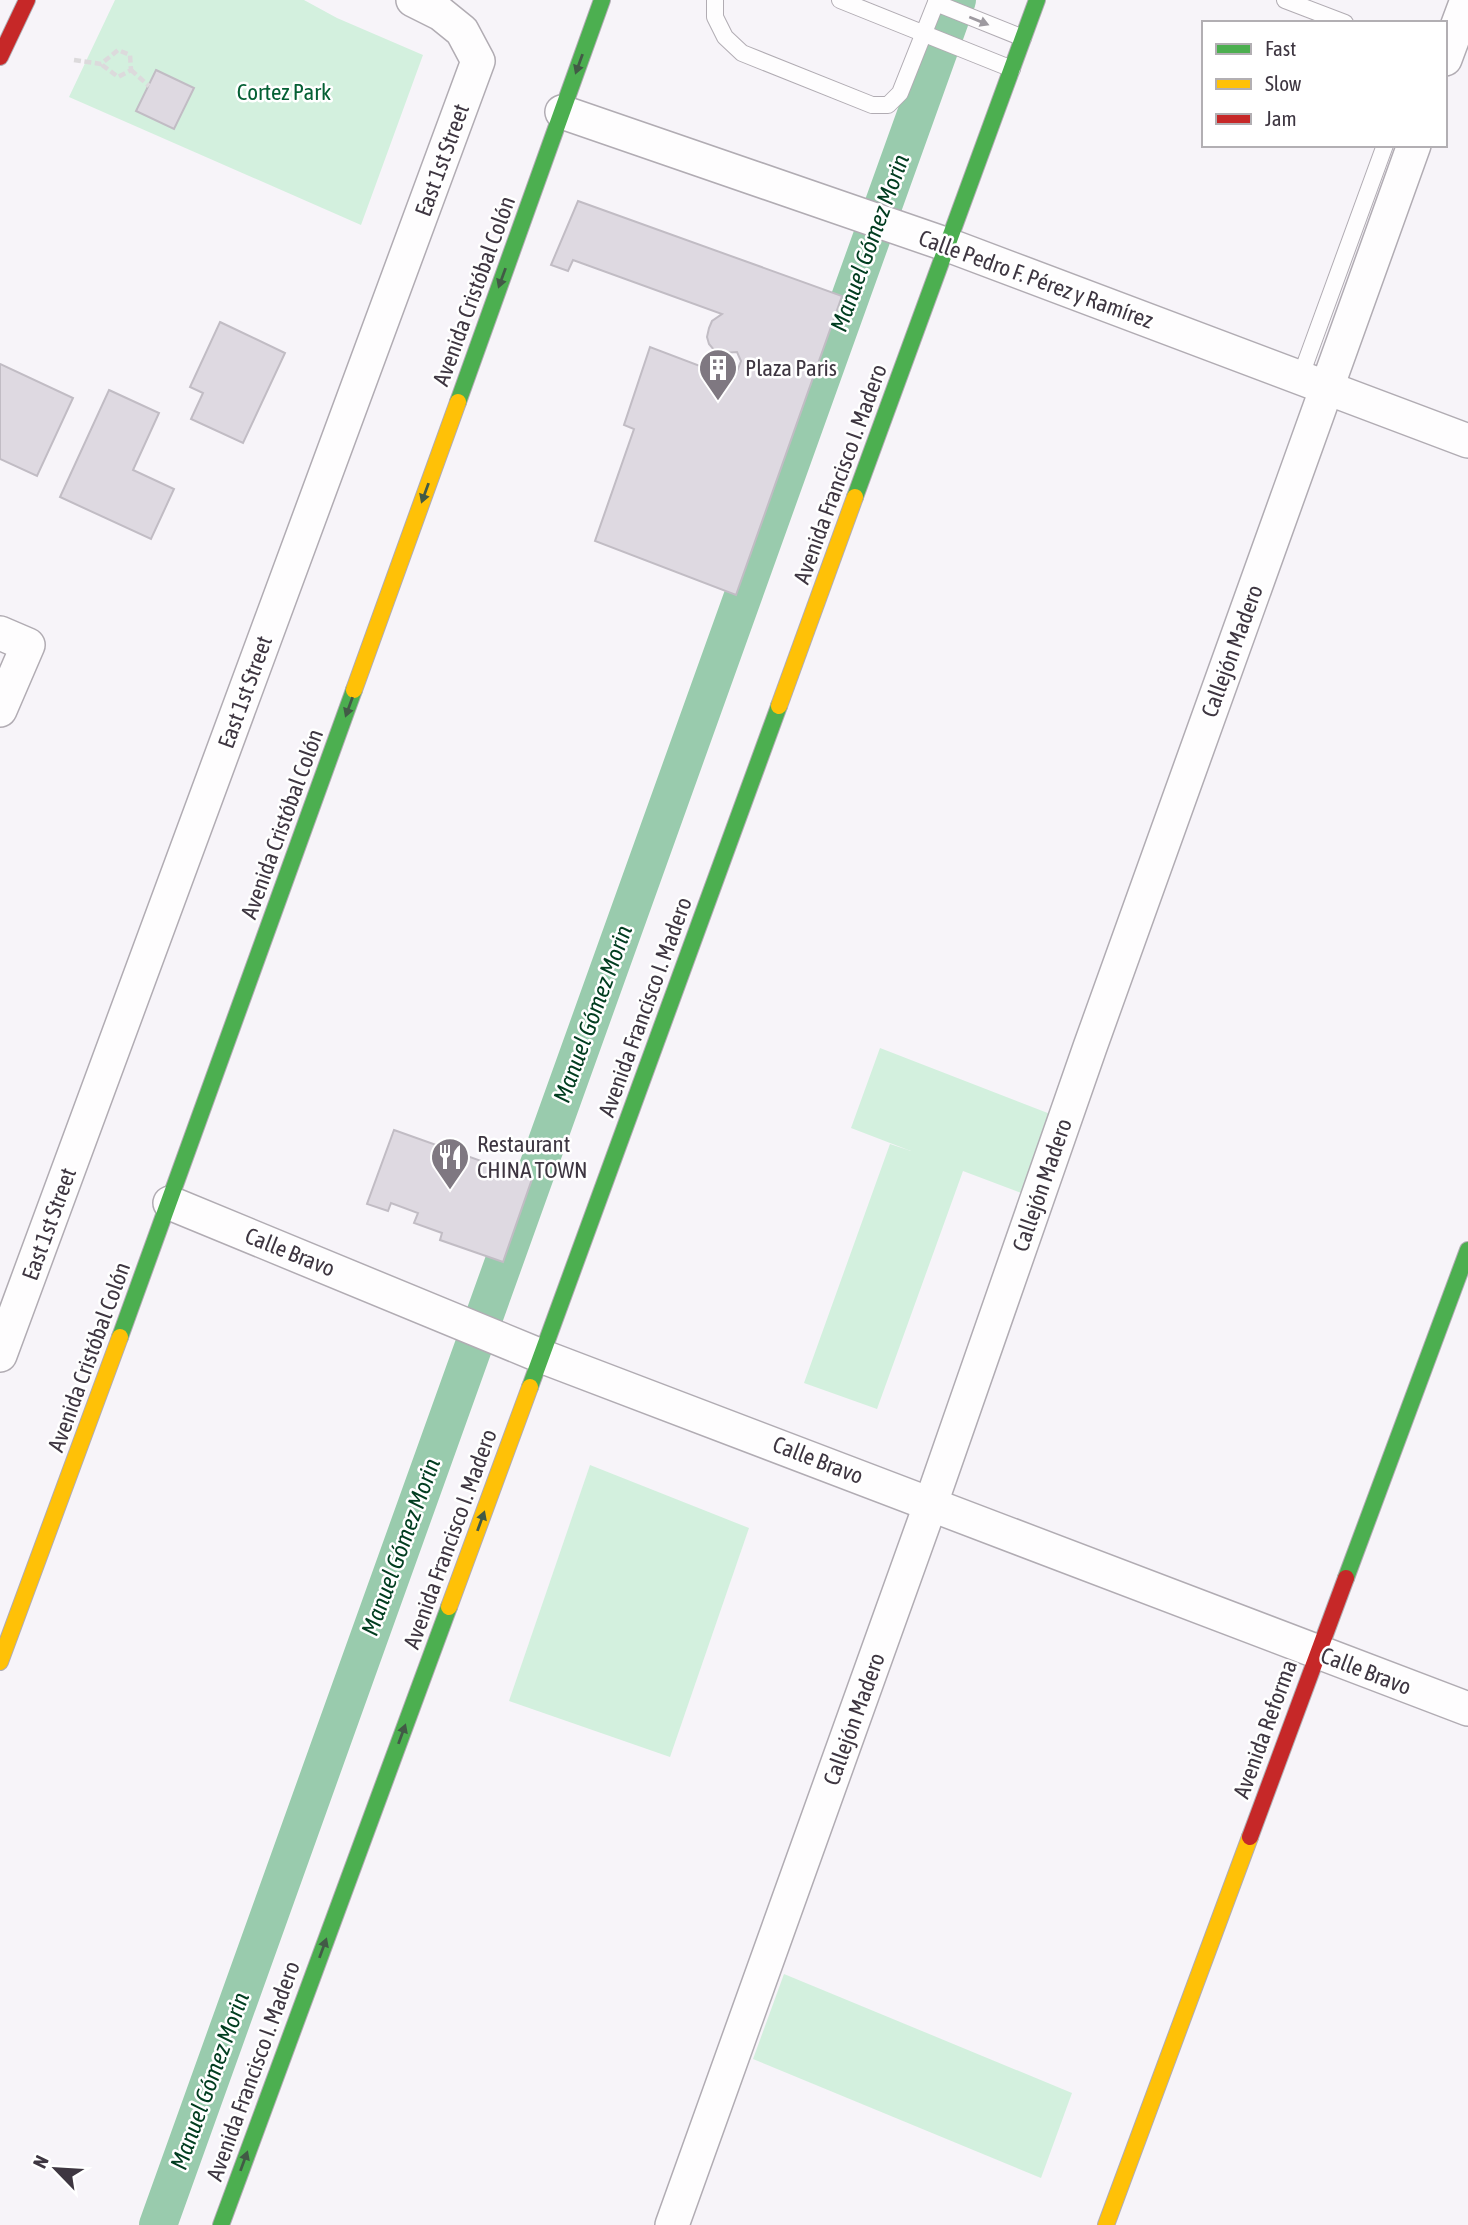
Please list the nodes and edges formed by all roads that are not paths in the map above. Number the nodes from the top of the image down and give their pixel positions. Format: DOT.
graph roads {
  1 [pos="27,0"];
  2 [pos="413,0"];
  3 [pos="602,0"];
  4 [pos="715,0"];
  5 [pos="840,0"];
  6 [pos="1037,0"];
  7 [pos="1285,0"];
  8 [pos="1467,0"];
  9 [pos="936,2"];
  10 [pos="1340,21"];
  11 [pos="925,34"];
  12 [pos="1023,38"];
  13 [pos="1447,54"];
  14 [pos="0,57"];
  15 [pos="1012,69"];
  16 [pos="562,112"];
  17 [pos="1384,147"];
  18 [pos="1413,147"];
  19 [pos="948,245"];
  20 [pos="1313,383"];
  21 [pos="1468,440"];
  22 [pos="0,633"];
  23 [pos="0,710"];
  24 [pos="170,1203"];
  25 [pos="1468,1250"];
  26 [pos="0,1355"];
  27 [pos="541,1356"];
  28 [pos="931,1503"];
  29 [pos="1318,1653"];
  30 [pos="0,1662"];
  31 [pos="1468,1709"];
  32 [pos="221,2225"];
  33 [pos="672,2225"];
  34 [pos="1106,2225"];
  1 -- 14 [label="main road"];
  2 -- 26 [label="street, East 1st Street"];
  3 -- 16 [label="main road, Avenida Cristóbal Colón, one-way"];
  4 -- 11 [label="lane"];
  5 -- 11 [label="lane"];
  6 -- 12 [label="main road, Avenida Francisco I. Madero"];
  7 -- 10 [label="lane"];
  8 -- 13 [label="street"];
  9 -- 11 [label="lane"];
  9 -- 12 [label="lane, one-way"];
  11 -- 15 [label="lane"];
  12 -- 15 [label="main road, Avenida Francisco I. Madero"];
  15 -- 19 [label="main road, Avenida Francisco I. Madero"];
  16 -- 19 [label="street, Calle Pedro F. Pérez y Ramírez"];
  16 -- 24 [label="main road, Avenida Cristóbal Colón, one-way"];
  17 -- 20 [label="lane"];
  18 -- 20 [label="street, Callejón Madero"];
  19 -- 20 [label="street, Calle Pedro F. Pérez y Ramírez"];
  19 -- 27 [label="main road, Avenida Francisco I. Madero"];
  20 -- 21 [label="street, Calle Pedro F. Pérez y Ramírez"];
  20 -- 28 [label="street, Callejón Madero"];
  22 -- 23 [label="street"];
  24 -- 27 [label="street, Calle Bravo"];
  24 -- 30 [label="main road, Avenida Cristóbal Colón"];
  25 -- 29 [label="main road, Avenida Reforma"];
  27 -- 28 [label="street, Calle Bravo"];
  32 -- 27 [label="main road, Avenida Francisco I. Madero, one-way"];
  28 -- 29 [label="street, Calle Bravo"];
  28 -- 33 [label="street, Callejón Madero"];
  29 -- 31 [label="street, Calle Bravo"];
  29 -- 34 [label="main road, Avenida Reforma"];
}
